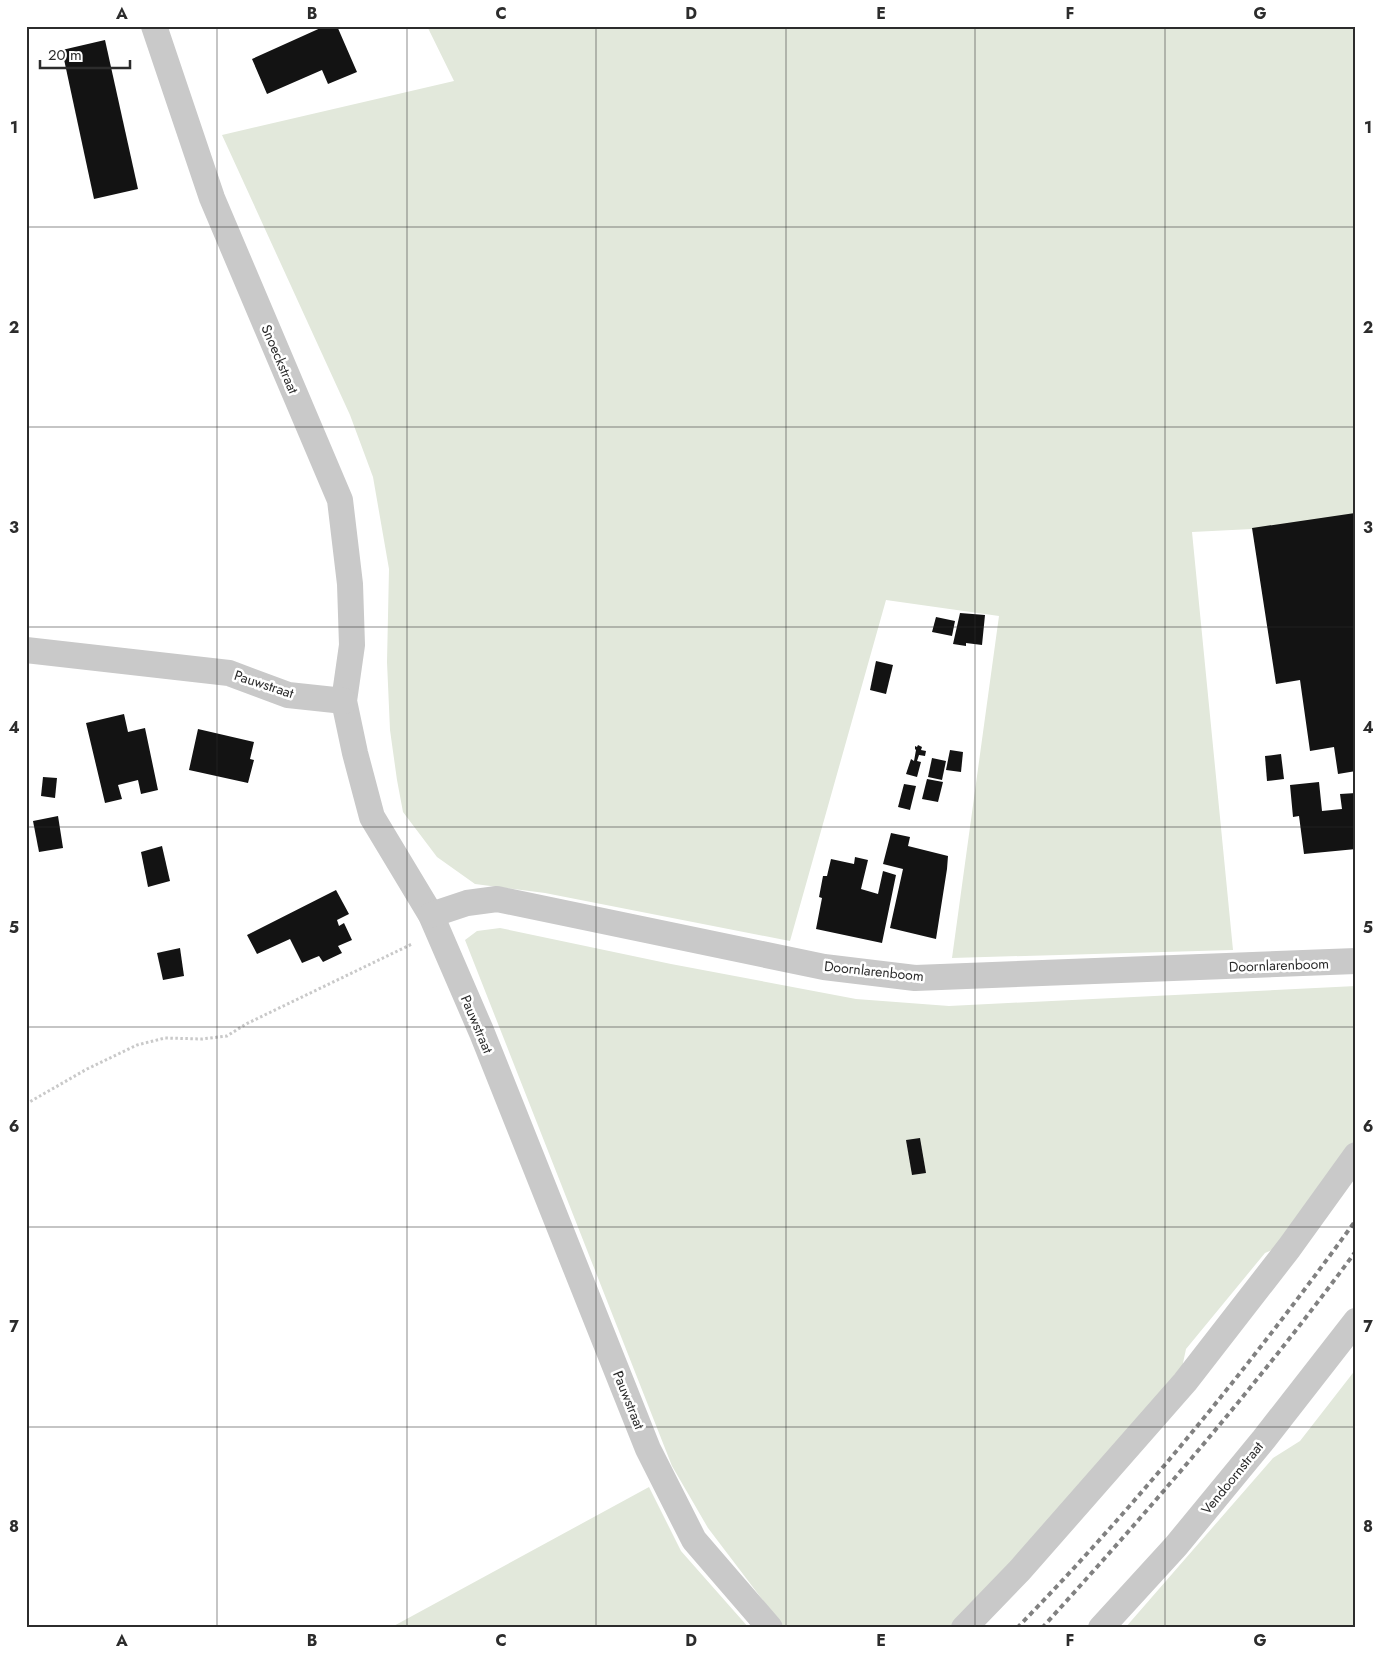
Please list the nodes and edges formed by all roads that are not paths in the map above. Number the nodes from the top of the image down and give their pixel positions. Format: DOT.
graph roads {
  1 [pos="154,26"];
  2 [pos="26,650"];
  3 [pos="344,702"];
  4 [pos="434,924"];
  5 [pos="1356,961"];
  6 [pos="1356,1155"];
  7 [pos="1356,1321"];
  8 [pos="770,1628"];
  9 [pos="964,1628"];
  10 [pos="1100,1628"];
  1 -- 3 [label="street, Snoeckstraat"];
  2 -- 3 [label="street, Pauwstraat"];
  3 -- 4 [label="street, Pauwstraat"];
  4 -- 5 [label="street, Doornlarenboom"];
  4 -- 8 [label="street, Pauwstraat"];
  6 -- 9 [label="street"];
  7 -- 10 [label="street, Vendoornstraat"];
}
